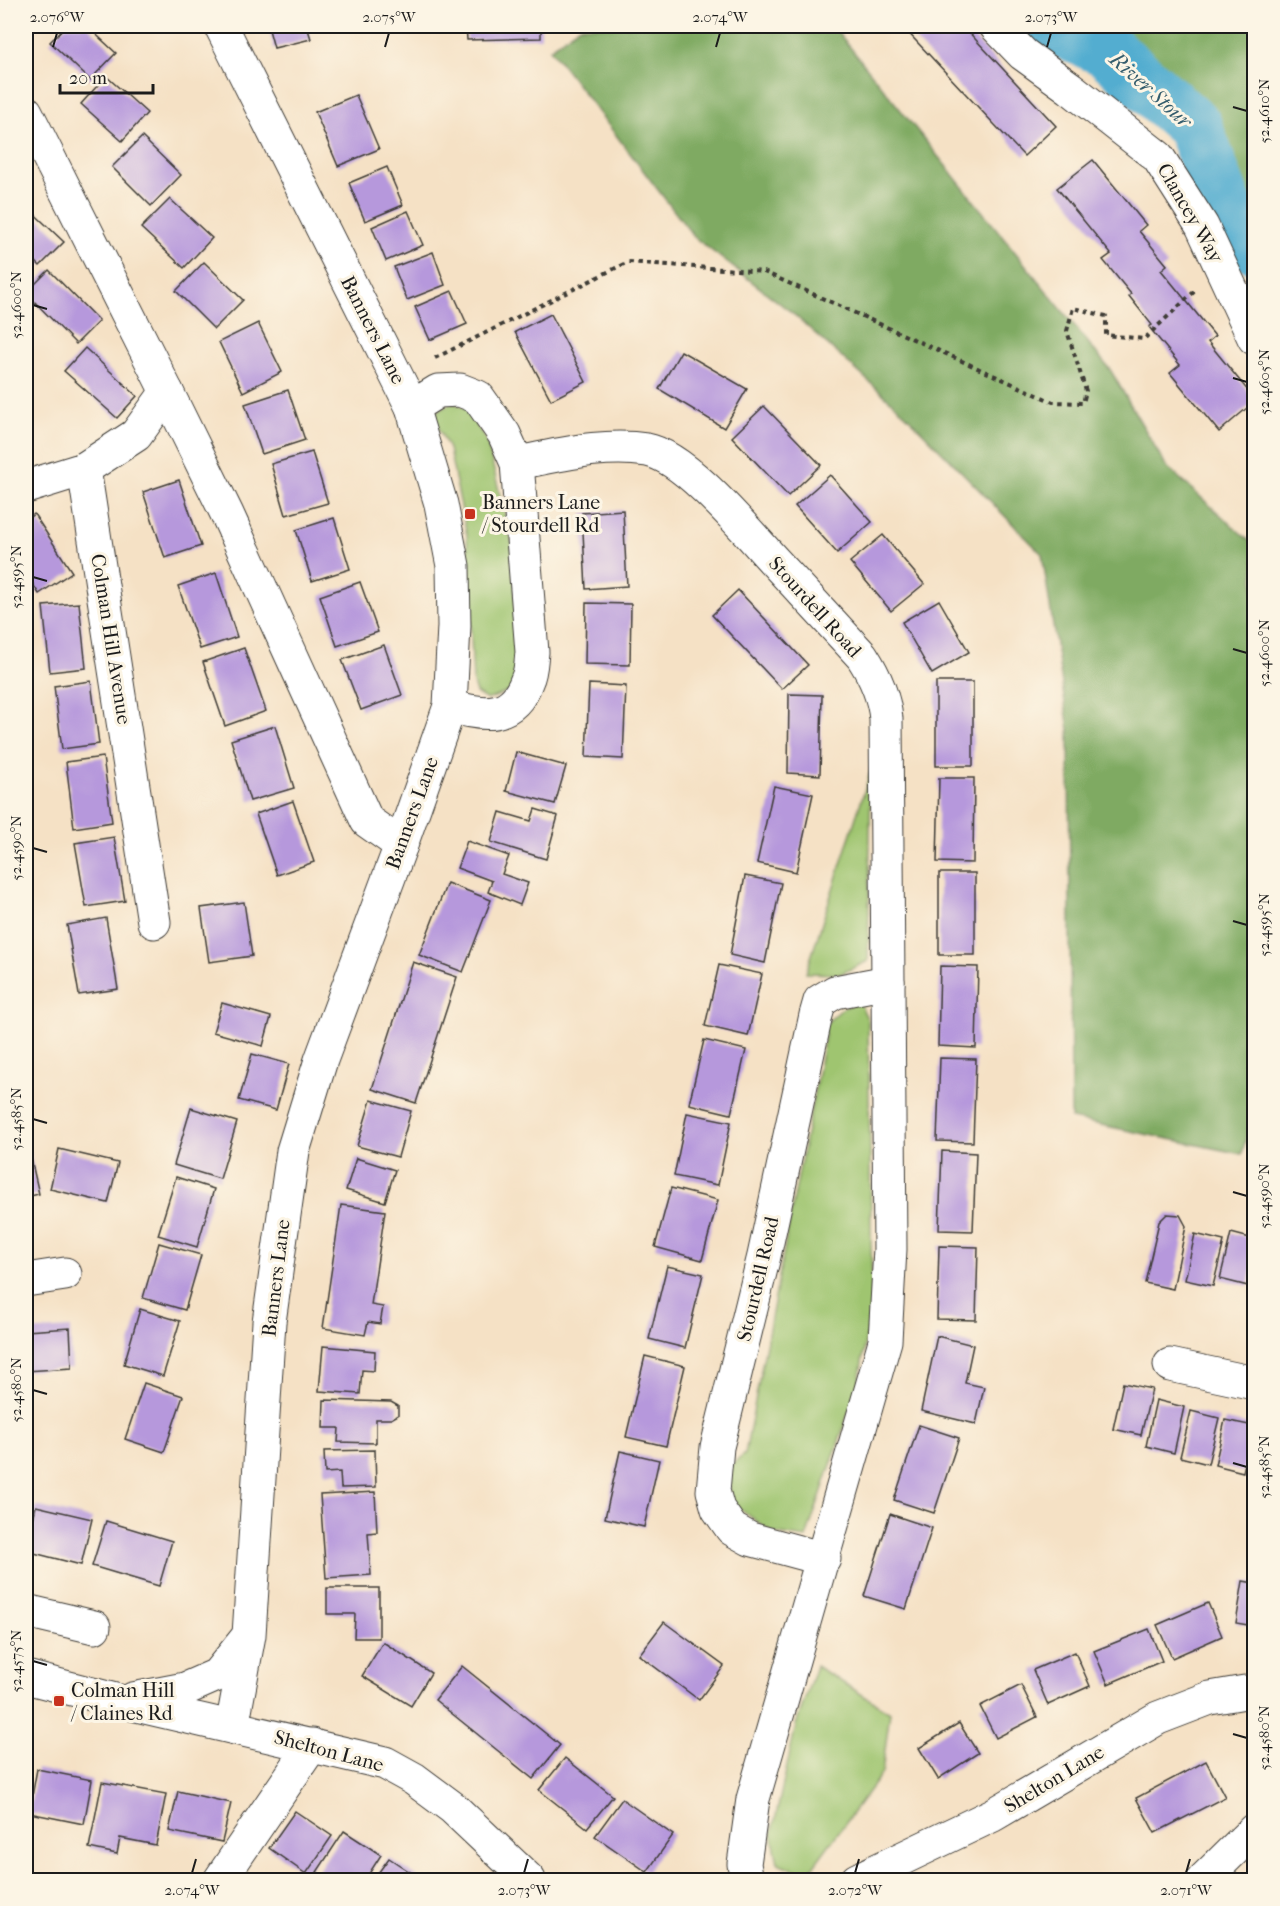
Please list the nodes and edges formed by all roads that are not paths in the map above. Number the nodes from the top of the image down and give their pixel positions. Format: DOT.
graph roads {
  1 [pos="221,26"];
  2 [pos="996,26"];
  3 [pos="26,112"];
  4 [pos="1254,338"];
  5 [pos="167,392"];
  6 [pos="412,407"];
  7 [pos="517,463"];
  8 [pos="84,469"];
  9 [pos="26,487"];
  10 [pos="450,706"];
  11 [pos="401,845"];
  12 [pos="154,922"];
  13 [pos="888,982"];
  14 [pos="65,1274"];
  15 [pos="26,1280"];
  16 [pos="1170,1365"];
  17 [pos="1254,1383"];
  18 [pos="824,1559"];
  19 [pos="26,1611"];
  20 [pos="94,1627"];
  21 [pos="249,1635"];
  22 [pos="26,1677"];
  23 [pos="1254,1692"];
  24 [pos="119,1701"];
  25 [pos="232,1727"];
  26 [pos="312,1745"];
  27 [pos="1254,1830"];
  28 [pos="220,1881"];
  29 [pos="529,1881"];
  30 [pos="747,1881"];
  31 [pos="857,1881"];
  32 [pos="1203,1881"];
  1 -- 6 [label="street, Banners Lane"];
  2 -- 4 [label="street, Clancey Way"];
  3 -- 5 [label="street"];
  5 -- 8 [label="street"];
  5 -- 11 [label="street"];
  6 -- 7 [label="street"];
  6 -- 10 [label="street, Banners Lane"];
  7 -- 10 [label="street"];
  7 -- 13 [label="street, Stourdell Road"];
  8 -- 9 [label="street"];
  8 -- 12 [label="street, Colman Hill Avenue"];
  10 -- 11 [label="street, Banners Lane"];
  11 -- 21 [label="street, Banners Lane"];
  13 -- 18 [label="street, Stourdell Road"];
  13 -- 18 [label="street, Stourdell Road"];
  14 -- 15 [label="street"];
  16 -- 17 [label="street"];
  18 -- 30 [label="street, Stourdell Road"];
  19 -- 20 [label="street"];
  21 -- 24 [label="street"];
  21 -- 25 [label="street, Banners Lane"];
  22 -- 24 [label="street, Shelton Lane"];
  23 -- 31 [label="street, Shelton Lane"];
  24 -- 25 [label="street, Shelton Lane"];
  25 -- 26 [label="street, Shelton Lane"];
  26 -- 28 [label="street"];
  26 -- 29 [label="street, Shelton Lane"];
  27 -- 32 [label="street"];
}
